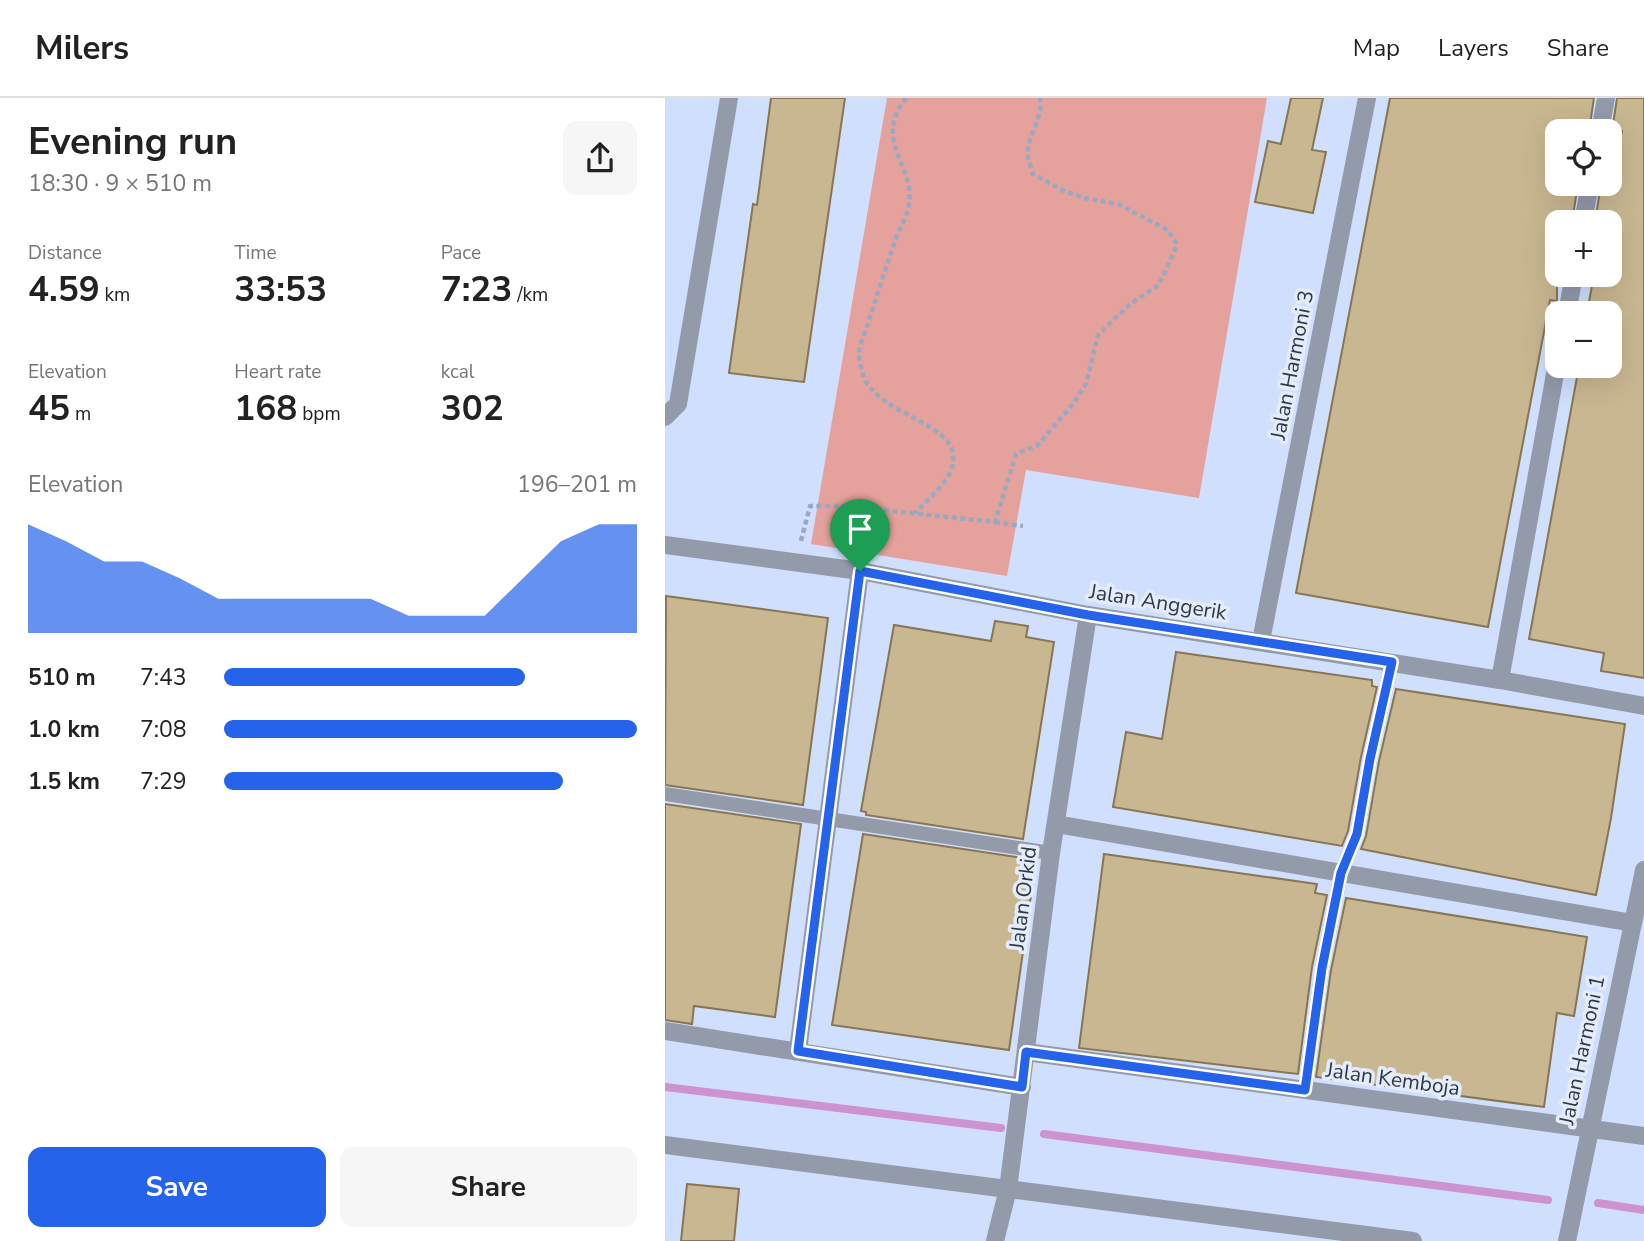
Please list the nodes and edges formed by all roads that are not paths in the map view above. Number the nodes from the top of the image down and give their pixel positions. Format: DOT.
graph roads {
  1 [pos="729,98"];
  2 [pos="1367,98"];
  3 [pos="1606,98"];
  4 [pos="1602,119"];
  5 [pos="1554,378"];
  6 [pos="665,417"];
  7 [pos="665,545"];
  8 [pos="860,571"];
  9 [pos="1088,615"];
  10 [pos="1261,640"];
  11 [pos="1392,662"];
  12 [pos="1500,680"];
  13 [pos="1644,706"];
  14 [pos="665,794"];
  15 [pos="828,819"];
  16 [pos="1056,824"];
  17 [pos="1051,853"];
  18 [pos="1644,870"];
  19 [pos="1341,873"];
  20 [pos="1641,895"];
  21 [pos="1633,923"];
  22 [pos="665,1031"];
  23 [pos="798,1051"];
  24 [pos="1026,1052"];
  25 [pos="1022,1087"];
  26 [pos="1305,1090"];
  27 [pos="1589,1127"];
  28 [pos="1644,1136"];
  29 [pos="665,1145"];
  30 [pos="1008,1189"];
  31 [pos="1369,1238"];
  32 [pos="995,1241"];
  33 [pos="1413,1241"];
  34 [pos="1567,1241"];
  1 -- 6 [label="street"];
  2 -- 10 [label="street, Jalan Harmoni 3"];
  3 -- 4 [label="street"];
  5 -- 12 [label="street"];
  7 -- 8 [label="street, Jalan Anggerik"];
  8 -- 9 [label="street, Jalan Anggerik"];
  8 -- 15 [label="street"];
  9 -- 10 [label="street, Jalan Anggerik"];
  9 -- 16 [label="street, Jalan Orkid"];
  10 -- 11 [label="street, Jalan Anggerik"];
  11 -- 12 [label="street, Jalan Anggerik"];
  11 -- 19 [label="lane"];
  12 -- 13 [label="street, Jalan Anggerik"];
  14 -- 15 [label="lane"];
  15 -- 17 [label="lane"];
  15 -- 23 [label="street"];
  16 -- 17 [label="street, Jalan Orkid"];
  16 -- 19 [label="street"];
  17 -- 24 [label="street, Jalan Orkid"];
  18 -- 20 [label="street, Jalan Harmoni 1"];
  19 -- 21 [label="street"];
  19 -- 26 [label="lane"];
  20 -- 21 [label="street, Jalan Harmoni 1"];
  21 -- 27 [label="street, Jalan Harmoni 1"];
  22 -- 23 [label="street"];
  23 -- 25 [label="street"];
  24 -- 25 [label="street, Jalan Orkid"];
  24 -- 26 [label="street, Jalan Kemboja"];
  25 -- 30 [label="street, Jalan Orkid"];
  26 -- 27 [label="street, Jalan Kemboja"];
  27 -- 28 [label="street, Jalan Kemboja"];
  27 -- 34 [label="street, Jalan Harmoni 1"];
  29 -- 30 [label="street"];
  30 -- 31 [label="street"];
  30 -- 32 [label="street, Jalan Orkid"];
  31 -- 33 [label="street"];
}
